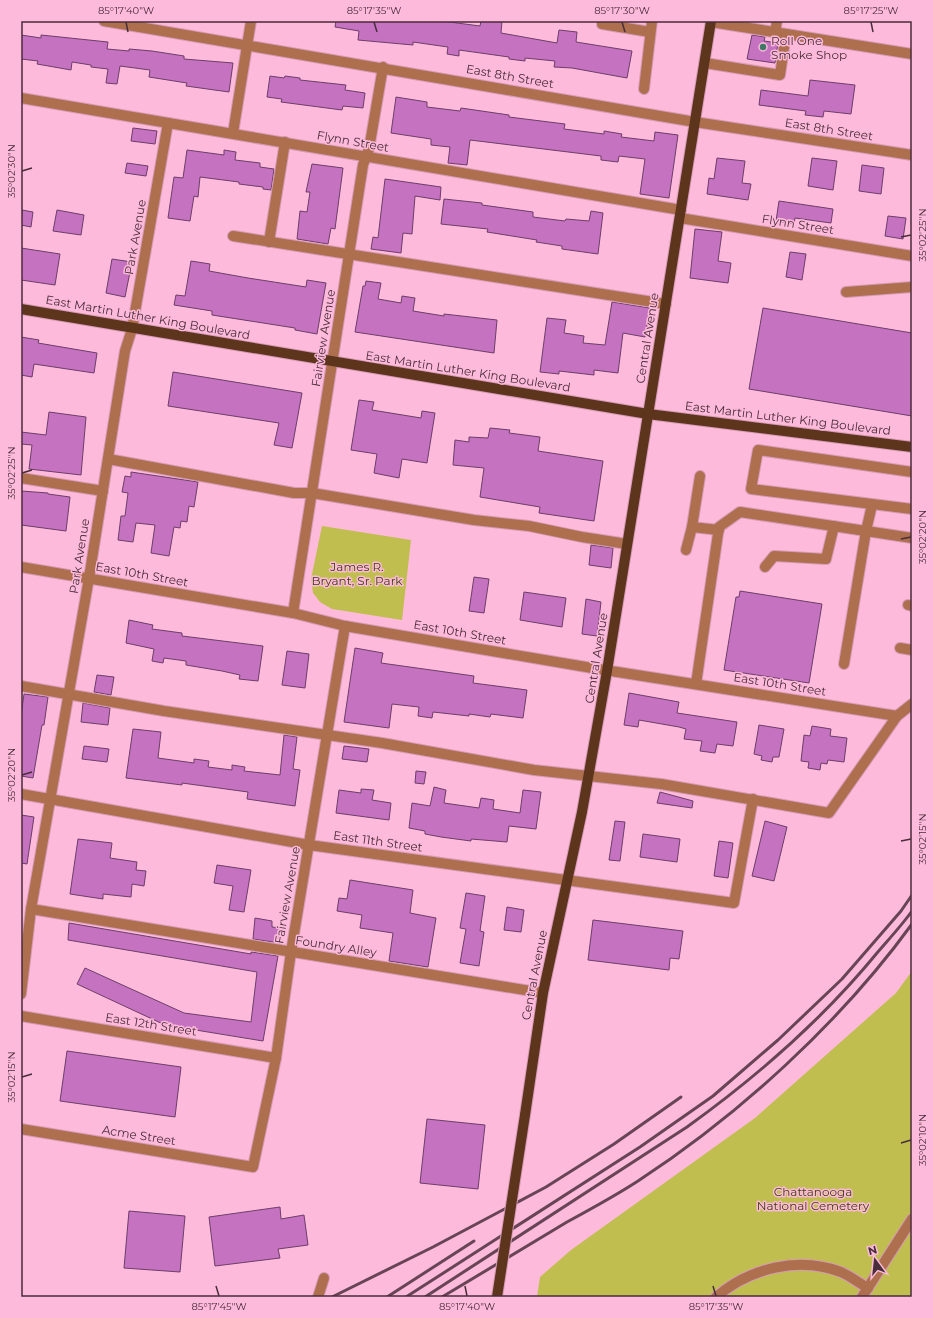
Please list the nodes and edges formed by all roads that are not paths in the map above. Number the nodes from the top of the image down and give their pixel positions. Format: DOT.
graph roads {
  1 [pos="104,21"];
  2 [pos="251,21"];
  3 [pos="602,21"];
  4 [pos="652,21"];
  5 [pos="777,21"];
  6 [pos="711,22"];
  7 [pos="742,24"];
  8 [pos="650,32"];
  9 [pos="775,33"];
  10 [pos="786,34"];
  11 [pos="247,44"];
  12 [pos="912,54"];
  13 [pos="705,63"];
  14 [pos="383,67"];
  15 [pos="644,89"];
  16 [pos="21,98"];
  17 [pos="695,122"];
  18 [pos="168,123"];
  19 [pos="233,133"];
  20 [pos="285,142"];
  21 [pos="912,155"];
  22 [pos="366,156"];
  23 [pos="680,214"];
  24 [pos="232,236"];
  25 [pos="269,242"];
  26 [pos="349,254"];
  27 [pos="912,256"];
  28 [pos="912,287"];
  29 [pos="846,292"];
  30 [pos="666,304"];
  31 [pos="21,309"];
  32 [pos="132,328"];
  33 [pos="333,362"];
  34 [pos="648,414"];
  35 [pos="912,447"];
  36 [pos="108,459"];
  37 [pos="912,472"];
  38 [pos="700,476"];
  39 [pos="21,478"];
  40 [pos="103,491"];
  41 [pos="312,493"];
  42 [pos="872,505"];
  43 [pos="912,509"];
  44 [pos="834,526"];
  45 [pos="692,527"];
  46 [pos="719,530"];
  47 [pos="866,531"];
  48 [pos="912,538"];
  49 [pos="627,544"];
  50 [pos="686,550"];
  51 [pos="765,566"];
  52 [pos="21,567"];
  53 [pos="89,578"];
  54 [pos="293,613"];
  55 [pos="345,626"];
  56 [pos="900,648"];
  57 [pos="912,650"];
  58 [pos="844,664"];
  59 [pos="607,671"];
  60 [pos="696,684"];
  61 [pos="21,686"];
  62 [pos="69,696"];
  63 [pos="912,704"];
  64 [pos="897,716"];
  65 [pos="327,735"];
  66 [pos="589,776"];
  67 [pos="21,794"];
  68 [pos="51,799"];
  69 [pos="754,800"];
  70 [pos="309,845"];
  71 [pos="567,880"];
  72 [pos="31,909"];
  73 [pos="291,952"];
  74 [pos="543,993"];
  75 [pos="21,994"];
  76 [pos="21,1016"];
  77 [pos="276,1058"];
  78 [pos="21,1129"];
  79 [pos="254,1167"];
  80 [pos="912,1219"];
  81 [pos="324,1278"];
  82 [pos="868,1288"];
  83 [pos="318,1297"];
  84 [pos="497,1297"];
  85 [pos="716,1297"];
  86 [pos="862,1297"];
  1 -- 11 [label="street, East 8th Street"];
  2 -- 11 [label="street"];
  3 -- 8 [label="street"];
  4 -- 8 [label="street"];
  5 -- 9 [label="street"];
  6 -- 7 [label="street"];
  6 -- 13 [label="main road, Central Avenue"];
  7 -- 9 [label="street"];
  8 -- 15 [label="street"];
  9 -- 10 [label="street"];
  10 -- 12 [label="street"];
  10 -- 13 [label="street"];
  11 -- 14 [label="street, East 8th Street"];
  11 -- 19 [label="street"];
  13 -- 17 [label="main road, Central Avenue"];
  14 -- 17 [label="street, East 8th Street"];
  14 -- 22 [label="street, Fairview Avenue"];
  16 -- 18 [label="street, Flynn Street"];
  17 -- 21 [label="street, East 8th Street"];
  17 -- 23 [label="main road, Central Avenue"];
  18 -- 19 [label="street, Flynn Street"];
  18 -- 32 [label="street, Park Avenue"];
  19 -- 20 [label="street, Flynn Street"];
  20 -- 22 [label="street, Flynn Street"];
  20 -- 25 [label="street"];
  22 -- 23 [label="street, Flynn Street"];
  22 -- 26 [label="street, Fairview Avenue"];
  23 -- 27 [label="street, Flynn Street"];
  23 -- 30 [label="main road, Central Avenue"];
  24 -- 25 [label="street"];
  25 -- 26 [label="street"];
  26 -- 30 [label="street"];
  26 -- 33 [label="street, Fairview Avenue"];
  28 -- 29 [label="street"];
  30 -- 34 [label="main road, Central Avenue"];
  31 -- 32 [label="main road, East Martin Luther King Boulevard"];
  32 -- 33 [label="main road, East Martin Luther King Boulevard"];
  32 -- 36 [label="street, Park Avenue"];
  33 -- 34 [label="main road, East Martin Luther King Boulevard"];
  33 -- 41 [label="street, Fairview Avenue"];
  34 -- 35 [label="main road, East Martin Luther King Boulevard"];
  34 -- 49 [label="main road, Central Avenue"];
  36 -- 40 [label="street, Park Avenue"];
  36 -- 41 [label="street"];
  37 -- 42 [label="street"];
  38 -- 45 [label="street"];
  39 -- 40 [label="street"];
  40 -- 53 [label="street, Park Avenue"];
  41 -- 49 [label="street"];
  41 -- 54 [label="street, Fairview Avenue"];
  42 -- 43 [label="street"];
  42 -- 47 [label="street"];
  44 -- 46 [label="street"];
  44 -- 47 [label="street"];
  44 -- 51 [label="street"];
  45 -- 46 [label="street"];
  45 -- 50 [label="street"];
  46 -- 60 [label="street"];
  47 -- 48 [label="street"];
  47 -- 58 [label="street"];
  49 -- 59 [label="main road, Central Avenue"];
  52 -- 53 [label="street, East 10th Street"];
  53 -- 54 [label="street, East 10th Street"];
  53 -- 62 [label="street, Park Avenue"];
  54 -- 55 [label="street, East 10th Street"];
  55 -- 59 [label="street, East 10th Street"];
  55 -- 65 [label="street, Fairview Avenue"];
  56 -- 57 [label="street"];
  59 -- 60 [label="street, East 10th Street"];
  59 -- 66 [label="main road, Central Avenue"];
  60 -- 64 [label="street, East 10th Street"];
  61 -- 62 [label="street"];
  62 -- 65 [label="street"];
  62 -- 68 [label="street, Park Avenue"];
  63 -- 64 [label="street"];
  64 -- 69 [label="street"];
  65 -- 66 [label="street"];
  65 -- 70 [label="street, Fairview Avenue"];
  66 -- 69 [label="street"];
  66 -- 71 [label="main road, Central Avenue"];
  67 -- 68 [label="street, East 11th Street"];
  68 -- 70 [label="street, East 11th Street"];
  68 -- 72 [label="street, Park Avenue"];
  69 -- 71 [label="street, East 11th Street"];
  70 -- 71 [label="street, East 11th Street"];
  70 -- 73 [label="street, Fairview Avenue"];
  71 -- 74 [label="main road, Central Avenue"];
  72 -- 73 [label="street, Foundry Alley"];
  72 -- 75 [label="street, Park Avenue"];
  73 -- 74 [label="street, Foundry Alley"];
  73 -- 77 [label="street, Fairview Avenue"];
  74 -- 84 [label="main road, Central Avenue, bridge"];
  76 -- 77 [label="street, East 12th Street"];
  77 -- 79 [label="street, Fairview Avenue"];
  78 -- 79 [label="street, Acme Street"];
  80 -- 82 [label="street"];
  81 -- 83 [label="street"];
  82 -- 85 [label="street"];
  82 -- 86 [label="street"];
}
